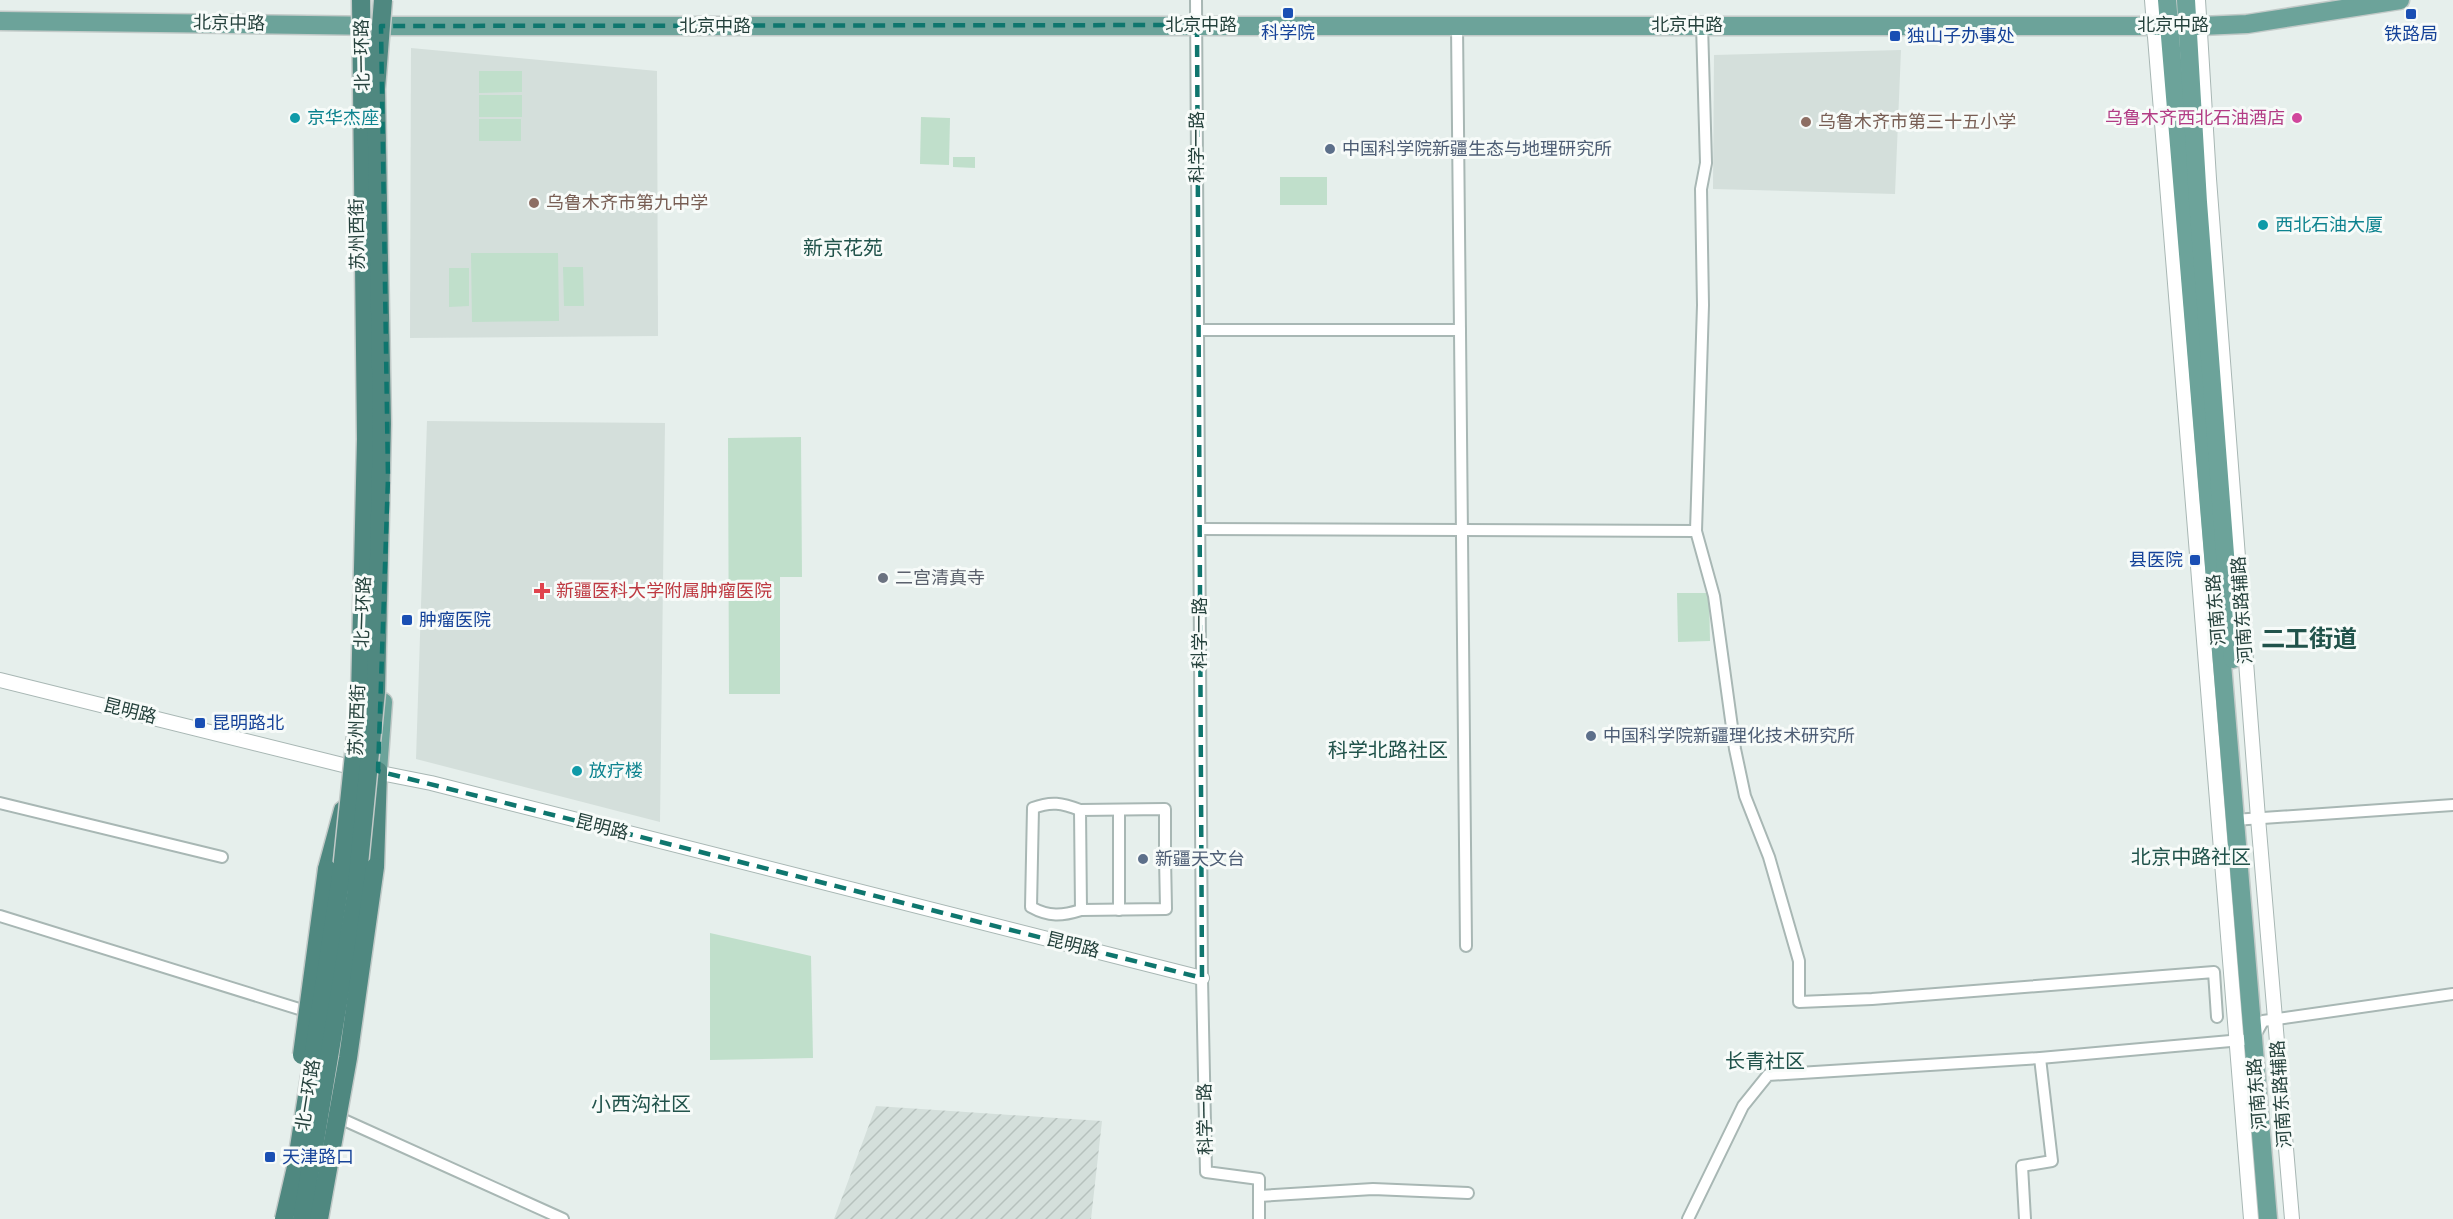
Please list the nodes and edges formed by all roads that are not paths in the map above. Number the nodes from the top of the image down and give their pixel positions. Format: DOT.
graph roads {
  1 [pos="359,0"];
  2 [pos="382,0"];
  3 [pos="1196,0"];
  4 [pos="2152,0"];
  5 [pos="2167,0"];
  6 [pos="2186,0"];
  7 [pos="2198,0"];
  8 [pos="2400,0"];
  9 [pos="0,21"];
  10 [pos="357,24"];
  11 [pos="1457,25"];
  12 [pos="1702,25"];
  13 [pos="2161,25"];
  14 [pos="381,26"];
  15 [pos="1197,26"];
  16 [pos="2194,26"];
  17 [pos="1198,330"];
  18 [pos="1460,330"];
  19 [pos="1200,529"];
  20 [pos="1462,531"];
  21 [pos="1696,531"];
  22 [pos="0,680"];
  23 [pos="355,768"];
  24 [pos="378,771"];
  25 [pos="0,803"];
  26 [pos="2453,805"];
  27 [pos="1080,810"];
  28 [pos="1119,810"];
  29 [pos="2246,819"];
  30 [pos="1202,856"];
  31 [pos="222,857"];
  32 [pos="1165,857"];
  33 [pos="1081,910"];
  34 [pos="1119,910"];
  35 [pos="0,916"];
  36 [pos="1466,946"];
  37 [pos="1202,978"];
  38 [pos="2453,994"];
  39 [pos="326,1017"];
  40 [pos="2217,1017"];
  41 [pos="2269,1020"];
  42 [pos="2245,1040"];
  43 [pos="2040,1058"];
  44 [pos="329,1113"];
  45 [pos="1468,1193"];
  46 [pos="1259,1196"];
  47 [pos="272,1219"];
  48 [pos="286,1219"];
  49 [pos="302,1219"];
  50 [pos="306,1219"];
  51 [pos="319,1219"];
  52 [pos="563,1219"];
  53 [pos="1259,1219"];
  54 [pos="1688,1219"];
  55 [pos="2025,1219"];
  56 [pos="2251,1219"];
  57 [pos="2268,1219"];
  58 [pos="2278,1219"];
  59 [pos="2292,1219"];
  1 -- 10 [label="main road, 苏州西街"];
  1 -- 48 [label="highway, 北一环路, bridge"];
  2 -- 14 [label="main road, 苏州西街"];
  2 -- 49 [label="highway, 北一环路, bridge"];
  3 -- 15 [label="street, 科学一路"];
  4 -- 13 [label="street"];
  5 -- 13 [label="main road, 河南东路"];
  6 -- 16 [label="main road, 河南东路"];
  7 -- 16 [label="street"];
  8 -- 16 [label="main road, 北京中路"];
  9 -- 10 [label="main road, 北京中路"];
  10 -- 14 [label="main road, 北京中路"];
  10 -- 23 [label="main road, 苏州西街"];
  11 -- 12 [label="main road, 北京中路"];
  11 -- 15 [label="main road, 北京中路"];
  11 -- 18 [label="street"];
  12 -- 13 [label="main road, 北京中路"];
  12 -- 21 [label="street"];
  13 -- 16 [label="main road, 北京中路"];
  13 -- 29 [label="main road, 河南东路"];
  13 -- 42 [label="street"];
  14 -- 15 [label="main road, 北京中路"];
  14 -- 24 [label="main road, 苏州西街"];
  15 -- 17 [label="street, 科学一路"];
  16 -- 29 [label="main road, 河南东路"];
  17 -- 18 [label="street"];
  17 -- 19 [label="street, 科学一路"];
  18 -- 20 [label="street"];
  19 -- 20 [label="street"];
  19 -- 30 [label="street, 科学一路"];
  20 -- 21 [label="street"];
  20 -- 36 [label="street"];
  21 -- 40 [label="street"];
  22 -- 23 [label="street, 昆明路"];
  23 -- 24 [label="street, 昆明路"];
  23 -- 39 [label="main road, 苏州西街"];
  23 -- 47 [label="highway, bridge"];
  24 -- 37 [label="street, 昆明路"];
  24 -- 44 [label="main road, 苏州西街"];
  24 -- 51 [label="highway, bridge"];
  25 -- 31 [label="street"];
  26 -- 29 [label="street"];
  27 -- 28 [label="street"];
  27 -- 33 [label="street"];
  27 -- 33 [label="street"];
  28 -- 32 [label="street"];
  28 -- 34 [label="street"];
  29 -- 41 [label="main road, 河南东路"];
  29 -- 42 [label="main road, 河南东路"];
  30 -- 32 [label="street"];
  30 -- 37 [label="street, 科学一路"];
  32 -- 34 [label="street"];
  33 -- 34 [label="street"];
  35 -- 39 [label="street"];
  37 -- 46 [label="street, 科学一路"];
  38 -- 41 [label="street"];
  39 -- 48 [label="main road, 苏州西街"];
  41 -- 42 [label="street"];
  41 -- 58 [label="main road, 河南东路"];
  41 -- 59 [label="street, 河南东路辅路"];
  42 -- 43 [label="street"];
  42 -- 56 [label="street"];
  42 -- 57 [label="main road, 河南东路"];
  43 -- 54 [label="street"];
  43 -- 55 [label="street"];
  44 -- 50 [label="main road, 苏州西街"];
  44 -- 52 [label="street"];
  45 -- 46 [label="street"];
  46 -- 53 [label="street"];
}
